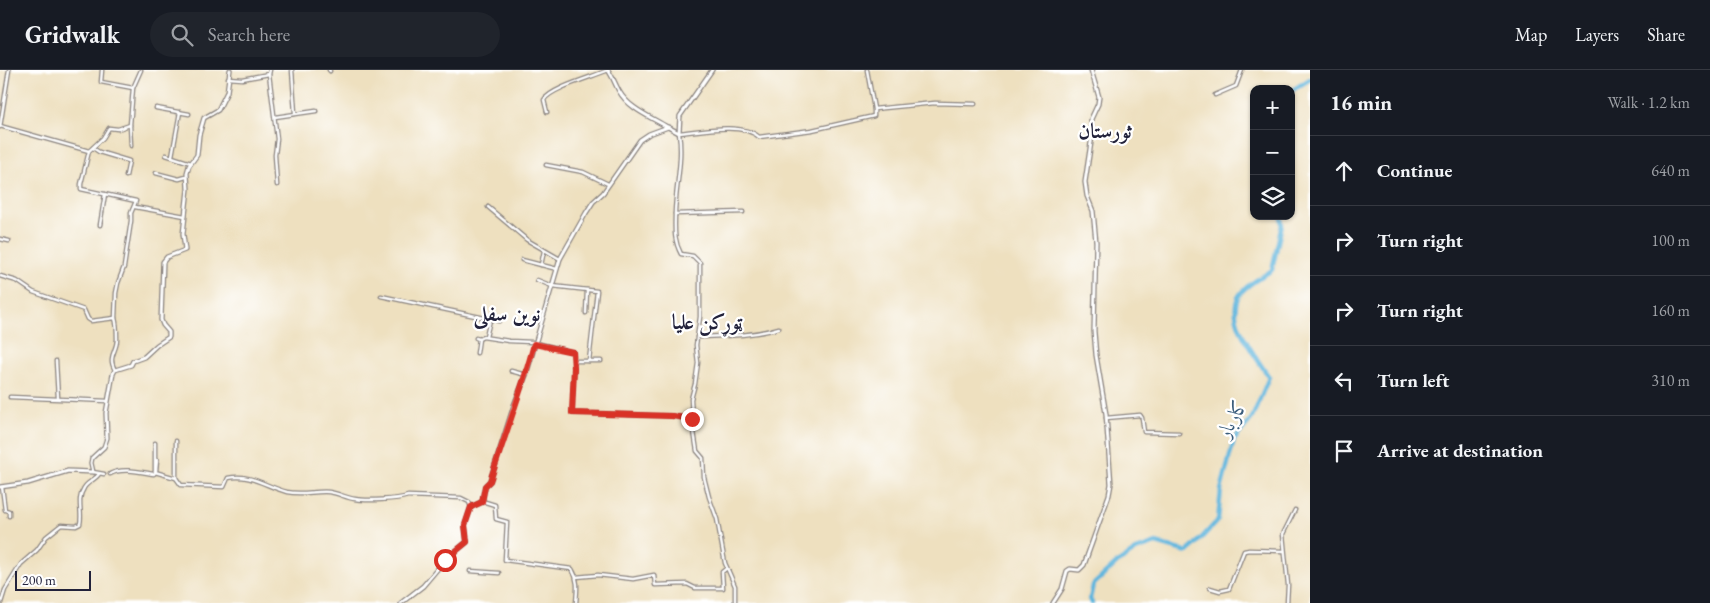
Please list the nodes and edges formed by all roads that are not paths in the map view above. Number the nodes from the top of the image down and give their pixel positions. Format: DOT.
graph roads {
  1 [pos="9,70"];
  2 [pos="102,70"];
  3 [pos="141,70"];
  4 [pos="230,70"];
  5 [pos="270,70"];
  6 [pos="292,70"];
  7 [pos="608,70"];
  8 [pos="712,70"];
  9 [pos="867,70"];
  10 [pos="1091,70"];
  11 [pos="1242,70"];
  12 [pos="269,74"];
  13 [pos="228,78"];
  14 [pos="133,88"];
  15 [pos="1216,95"];
  16 [pos="975,104"];
  17 [pos="156,108"];
  18 [pos="874,109"];
  19 [pos="316,111"];
  20 [pos="180,112"];
  21 [pos="547,112"];
  22 [pos="295,113"];
  23 [pos="189,114"];
  24 [pos="275,117"];
  25 [pos="130,125"];
  26 [pos="0,127"];
  27 [pos="668,127"];
  28 [pos="679,133"];
  29 [pos="131,146"];
  30 [pos="93,148"];
  31 [pos="89,151"];
  32 [pos="166,155"];
  33 [pos="172,156"];
  34 [pos="191,163"];
  35 [pos="546,165"];
  36 [pos="156,173"];
  37 [pos="126,176"];
  38 [pos="186,178"];
  39 [pos="608,184"];
  40 [pos="277,185"];
  41 [pos="105,194"];
  42 [pos="135,207"];
  43 [pos="488,207"];
  44 [pos="743,212"];
  45 [pos="676,214"];
  46 [pos="186,216"];
  47 [pos="100,225"];
  48 [pos="0,239"];
  49 [pos="9,241"];
  50 [pos="544,251"];
  51 [pos="560,259"];
  52 [pos="522,260"];
  53 [pos="541,265"];
  54 [pos="557,268"];
  55 [pos="0,276"];
  56 [pos="537,280"];
  57 [pos="552,286"];
  58 [pos="587,290"];
  59 [pos="381,296"];
  60 [pos="586,313"];
  61 [pos="115,318"];
  62 [pos="490,320"];
  63 [pos="499,321"];
  64 [pos="779,328"];
  65 [pos="697,336"];
  66 [pos="486,337"];
  67 [pos="534,344"];
  68 [pos="476,353"];
  69 [pos="56,361"];
  70 [pos="574,361"];
  71 [pos="589,361"];
  72 [pos="601,361"];
  73 [pos="115,370"];
  74 [pos="511,371"];
  75 [pos="526,376"];
  76 [pos="10,397"];
  77 [pos="58,398"];
  78 [pos="108,401"];
  79 [pos="1106,418"];
  80 [pos="692,419"];
  81 [pos="1179,433"];
  82 [pos="176,440"];
  83 [pos="155,443"];
  84 [pos="157,460"];
  85 [pos="93,472"];
  86 [pos="155,472"];
  87 [pos="99,474"];
  88 [pos="104,474"];
  89 [pos="110,474"];
  90 [pos="176,478"];
  91 [pos="1,487"];
  92 [pos="482,501"];
  93 [pos="471,507"];
  94 [pos="1295,510"];
  95 [pos="9,516"];
  96 [pos="1284,552"];
  97 [pos="727,568"];
  98 [pos="470,572"];
  99 [pos="499,573"];
  100 [pos="576,576"];
  101 [pos="1210,588"];
  102 [pos="1,603"];
  103 [pos="401,603"];
  104 [pos="576,603"];
  105 [pos="735,603"];
  106 [pos="1053,603"];
  107 [pos="1287,603"];
  1 -- 26 [label="street"];
  2 -- 14 [label="street"];
  3 -- 14 [label="street"];
  4 -- 13 [label="street"];
  5 -- 12 [label="street"];
  6 -- 22 [label="street"];
  7 -- 21 [label="street"];
  7 -- 27 [label="street"];
  8 -- 28 [label="street"];
  9 -- 18 [label="street"];
  10 -- 79 [label="street"];
  11 -- 15 [label="street"];
  12 -- 13 [label="street"];
  12 -- 24 [label="street"];
  13 -- 34 [label="street"];
  14 -- 25 [label="street"];
  16 -- 18 [label="street"];
  17 -- 20 [label="street"];
  18 -- 28 [label="street"];
  19 -- 22 [label="street"];
  20 -- 23 [label="street"];
  20 -- 33 [label="street"];
  22 -- 24 [label="street"];
  24 -- 40 [label="street"];
  25 -- 29 [label="street"];
  25 -- 30 [label="street"];
  26 -- 31 [label="street"];
  27 -- 28 [label="street"];
  27 -- 39 [label="street"];
  28 -- 45 [label="street"];
  30 -- 31 [label="street"];
  30 -- 37 [label="street"];
  31 -- 41 [label="street"];
  32 -- 33 [label="street"];
  33 -- 34 [label="street"];
  34 -- 38 [label="street"];
  35 -- 39 [label="street"];
  36 -- 38 [label="street"];
  38 -- 46 [label="street"];
  39 -- 51 [label="street"];
  41 -- 42 [label="street"];
  41 -- 47 [label="street"];
  42 -- 46 [label="street"];
  42 -- 61 [label="street"];
  43 -- 50 [label="street"];
  44 -- 45 [label="street"];
  45 -- 65 [label="street"];
  46 -- 73 [label="street"];
  48 -- 49 [label="street"];
  50 -- 51 [label="street"];
  50 -- 53 [label="street"];
  51 -- 54 [label="street"];
  52 -- 53 [label="street"];
  53 -- 54 [label="street"];
  54 -- 57 [label="street"];
  55 -- 61 [label="street"];
  56 -- 57 [label="street"];
  57 -- 58 [label="street"];
  57 -- 67 [label="street"];
  58 -- 60 [label="street"];
  58 -- 71 [label="street"];
  59 -- 62 [label="street"];
  61 -- 73 [label="street"];
  62 -- 63 [label="street"];
  62 -- 66 [label="street"];
  64 -- 65 [label="street"];
  65 -- 80 [label="street"];
  66 -- 67 [label="street"];
  66 -- 68 [label="street"];
  67 -- 70 [label="street"];
  67 -- 75 [label="street"];
  69 -- 77 [label="street"];
  70 -- 71 [label="street"];
  70 -- 80 [label="street"];
  71 -- 72 [label="street"];
  73 -- 78 [label="street"];
  74 -- 75 [label="street"];
  75 -- 92 [label="street"];
  76 -- 77 [label="street"];
  77 -- 78 [label="street"];
  78 -- 85 [label="street"];
  79 -- 81 [label="street"];
  79 -- 106 [label="street"];
  80 -- 97 [label="street"];
  82 -- 90 [label="street"];
  83 -- 86 [label="street"];
  84 -- 86 [label="street"];
  85 -- 87 [label="street"];
  85 -- 91 [label="street"];
  86 -- 89 [label="street"];
  86 -- 90 [label="street"];
  87 -- 88 [label="street"];
  87 -- 102 [label="street"];
  90 -- 93 [label="street"];
  91 -- 95 [label="street"];
  92 -- 93 [label="street"];
  92 -- 100 [label="street"];
  93 -- 103 [label="street"];
  94 -- 96 [label="street"];
  96 -- 101 [label="street"];
  96 -- 107 [label="street"];
  97 -- 100 [label="street"];
  97 -- 105 [label="street"];
  98 -- 99 [label="street"];
  100 -- 104 [label="street"];
}
